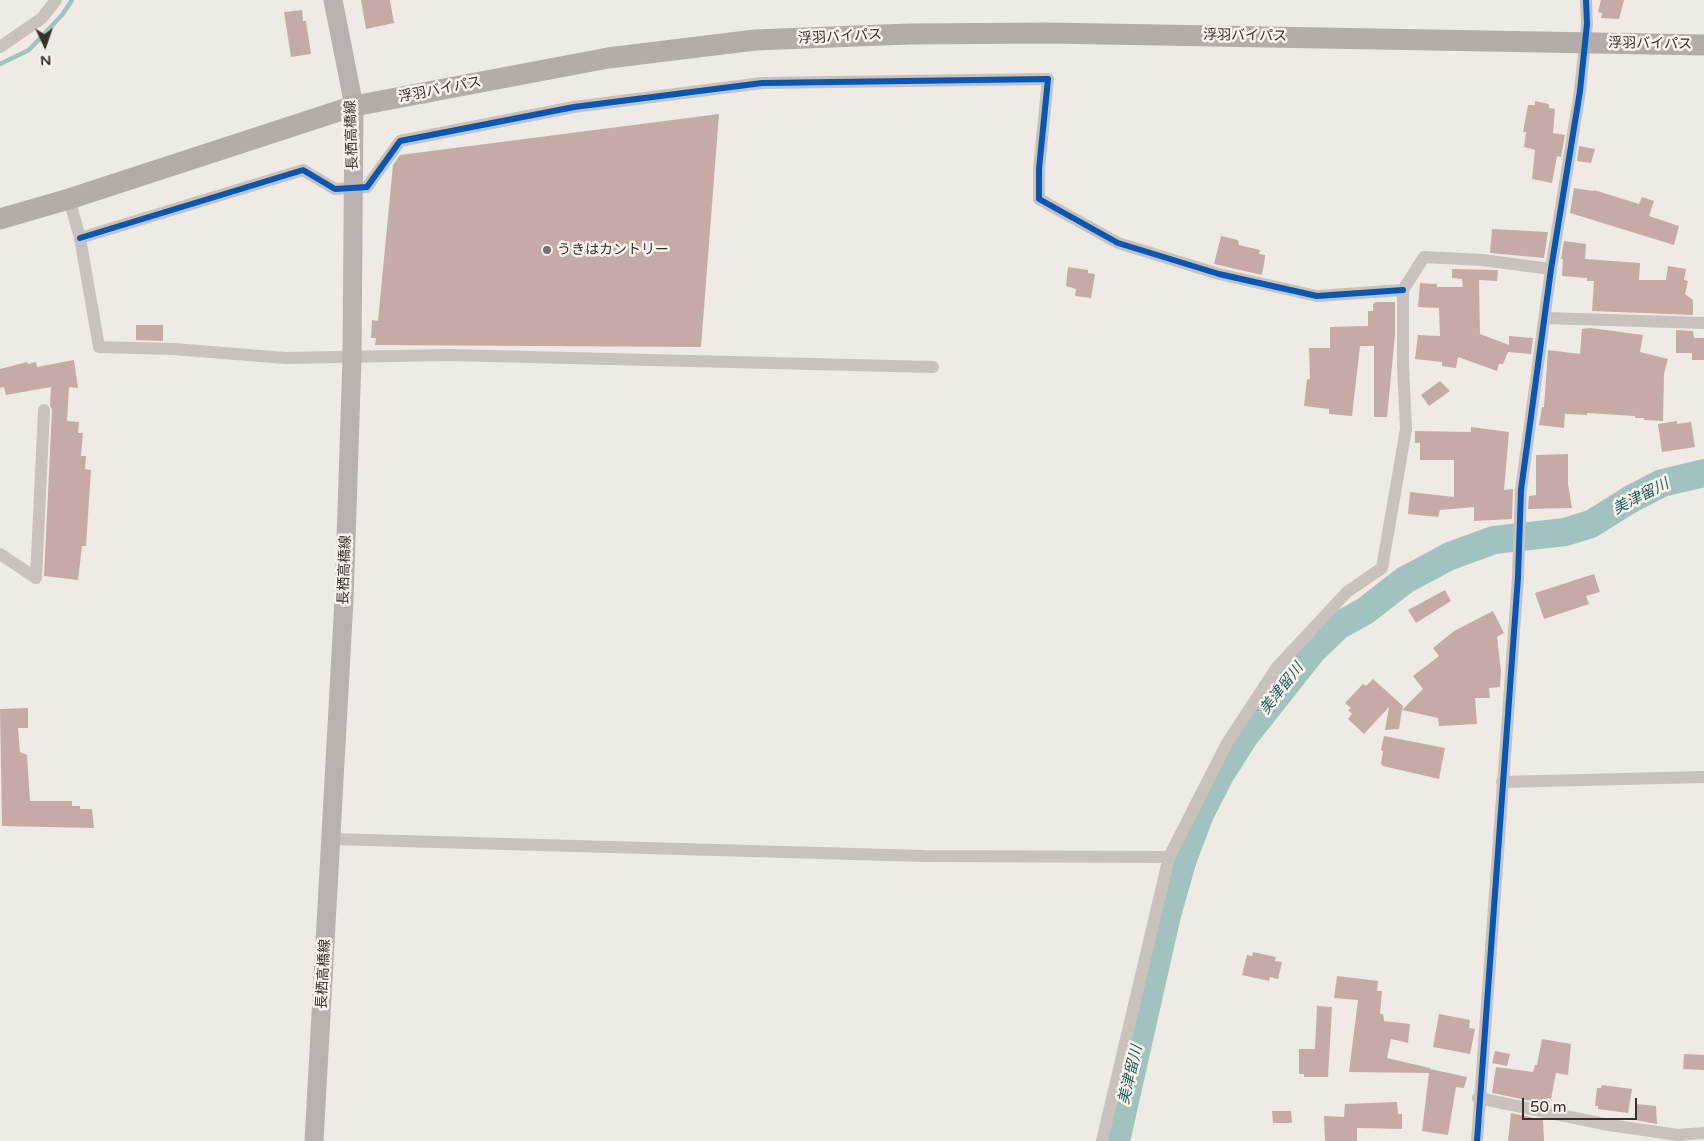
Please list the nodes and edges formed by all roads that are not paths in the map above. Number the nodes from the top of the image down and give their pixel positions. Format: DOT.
graph roads {
  1 [pos="56,0"];
  2 [pos="333,0"];
  3 [pos="1586,0"];
  4 [pos="1585,43"];
  5 [pos="1704,45"];
  6 [pos="0,47"];
  7 [pos="354,106"];
  8 [pos="354,189"];
  9 [pos="69,199"];
  10 [pos="0,218"];
  11 [pos="80,238"];
  12 [pos="1551,269"];
  13 [pos="1404,290"];
  14 [pos="1546,318"];
  15 [pos="1704,323"];
  16 [pos="352,358"];
  17 [pos="933,367"];
  18 [pos="44,410"];
  19 [pos="0,554"];
  20 [pos="1704,777"];
  21 [pos="1502,782"];
  22 [pos="332,839"];
  23 [pos="1169,857"];
  24 [pos="1478,1098"];
  25 [pos="1704,1134"];
  26 [pos="314,1141"];
  27 [pos="1102,1141"];
  28 [pos="1477,1141"];
  1 -- 6 [label="street"];
  2 -- 7 [label="main road, 長栖高橋線"];
  3 -- 4 [label="street"];
  4 -- 5 [label="highway, 浮羽バイパス"];
  4 -- 7 [label="highway, 浮羽バイパス"];
  4 -- 12 [label="street"];
  7 -- 8 [label="main road, 長栖高橋線"];
  7 -- 9 [label="highway, 浮羽バイパス"];
  8 -- 11 [label="street"];
  8 -- 13 [label="street"];
  8 -- 16 [label="main road, 長栖高橋線"];
  9 -- 10 [label="highway, 浮羽バイパス"];
  9 -- 11 [label="street"];
  11 -- 16 [label="street"];
  12 -- 13 [label="street"];
  12 -- 14 [label="street"];
  13 -- 23 [label="street"];
  14 -- 15 [label="street"];
  14 -- 21 [label="street"];
  16 -- 17 [label="street"];
  16 -- 22 [label="main road, 長栖高橋線"];
  18 -- 19 [label="street"];
  20 -- 21 [label="street"];
  21 -- 24 [label="street"];
  22 -- 23 [label="street"];
  22 -- 26 [label="main road, 長栖高橋線"];
  23 -- 27 [label="street"];
  24 -- 25 [label="street"];
  24 -- 28 [label="street"];
}
